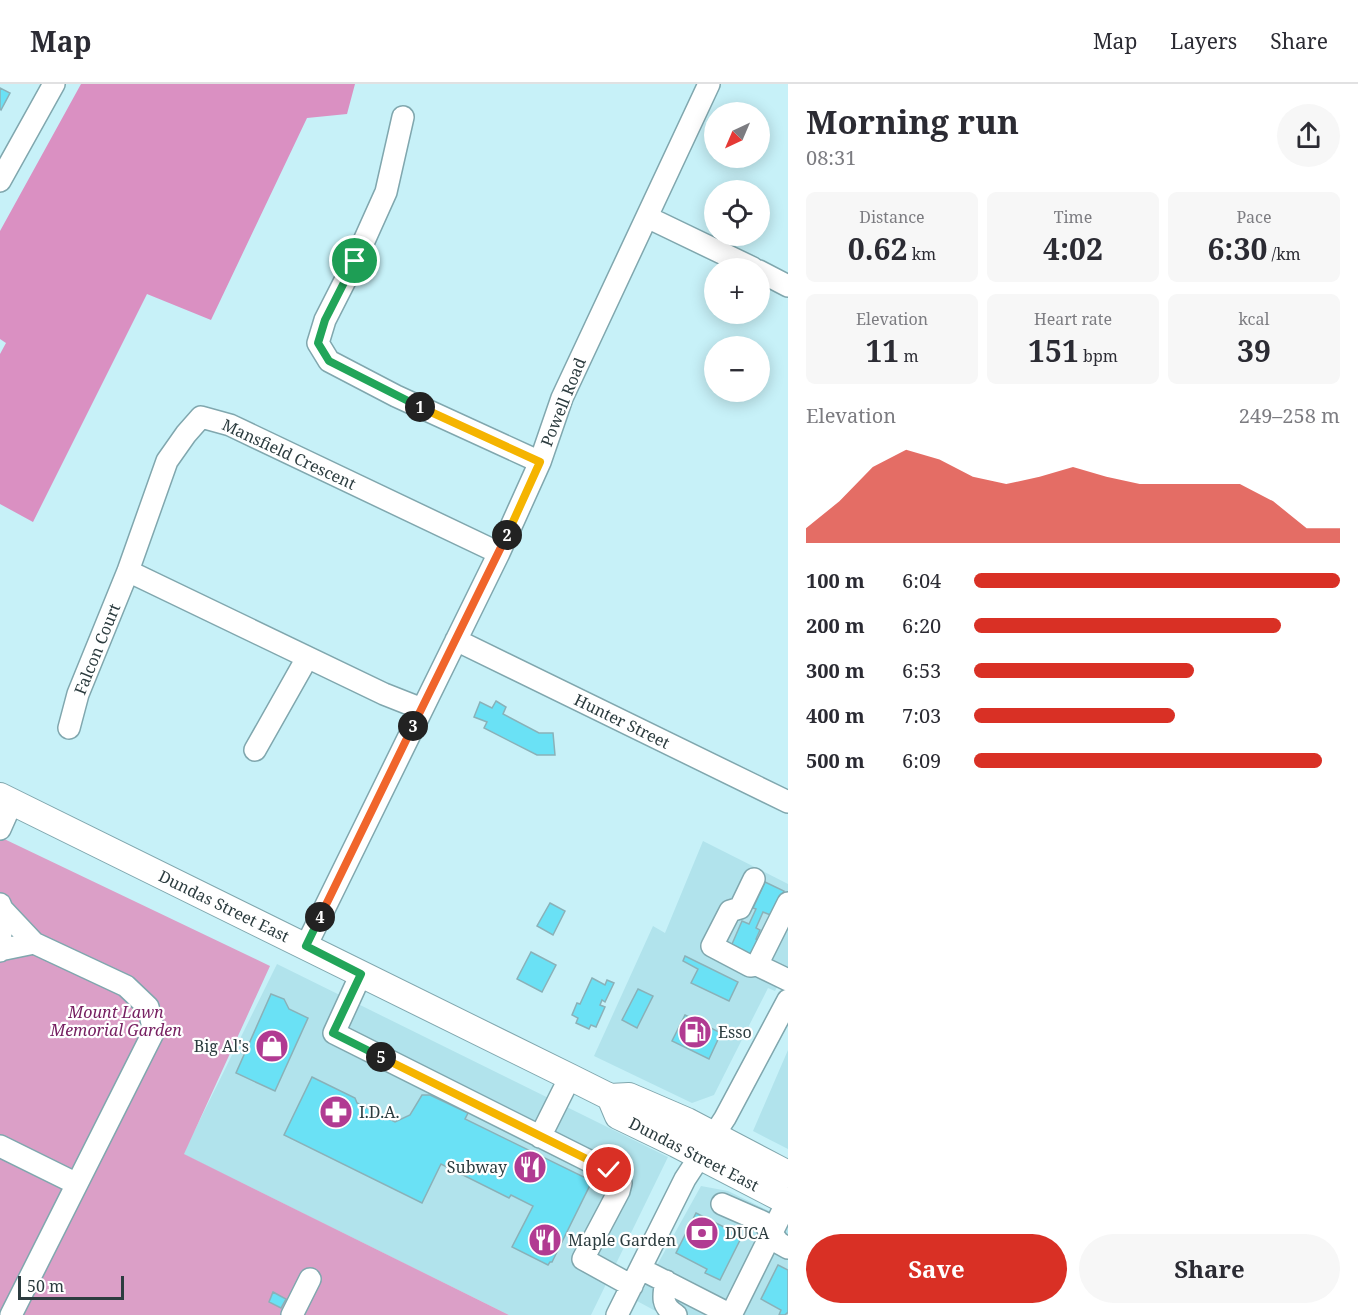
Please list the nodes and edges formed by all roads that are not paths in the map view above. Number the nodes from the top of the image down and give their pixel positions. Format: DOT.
graph roads {
  1 [pos="54,84"];
  2 [pos="709,84"];
  3 [pos="403,117"];
  4 [pos="0,181"];
  5 [pos="647,217"];
  6 [pos="732,258"];
  7 [pos="770,277"];
  8 [pos="788,286"];
  9 [pos="540,462"];
  10 [pos="499,553"];
  11 [pos="128,571"];
  12 [pos="456,640"];
  13 [pos="307,657"];
  14 [pos="422,709"];
  15 [pos="69,728"];
  16 [pos="255,750"];
  17 [pos="6,799"];
  18 [pos="788,802"];
  19 [pos="0,829"];
  20 [pos="754,879"];
  21 [pos="788,903"];
  22 [pos="1,907"];
  23 [pos="34,943"];
  24 [pos="306,946"];
  25 [pos="0,951"];
  26 [pos="757,965"];
  27 [pos="361,974"];
  28 [pos="788,980"];
  29 [pos="788,1000"];
  30 [pos="570,1077"];
  31 [pos="610,1096"];
  32 [pos="714,1134"];
  33 [pos="540,1137"];
  34 [pos="0,1146"];
  35 [pos="699,1156"];
  36 [pos="788,1174"];
  37 [pos="77,1184"];
  38 [pos="787,1202"];
  39 [pos="722,1204"];
  40 [pos="771,1233"];
  41 [pos="788,1248"];
  42 [pos="636,1277"];
  43 [pos="310,1280"];
  44 [pos="666,1281"];
  45 [pos="11,1315"];
  46 [pos="292,1315"];
  47 [pos="617,1315"];
  48 [pos="676,1315"];
  49 [pos="731,1315"];
  1 -- 4 [label="street"];
  2 -- 5 [label="street, Powell Road"];
  3 -- 9 [label="street"];
  5 -- 6 [label="street"];
  5 -- 9 [label="street, Powell Road"];
  7 -- 8 [label="street"];
  9 -- 10 [label="street, Powell Road"];
  10 -- 11 [label="street, Mansfield Crescent"];
  10 -- 12 [label="street, Powell Road"];
  11 -- 13 [label="street"];
  11 -- 15 [label="street, Falcon Court"];
  12 -- 14 [label="street, Powell Road"];
  12 -- 18 [label="street, Hunter Street"];
  13 -- 14 [label="street"];
  13 -- 16 [label="street"];
  14 -- 24 [label="street, Powell Road"];
  17 -- 19 [label="street"];
  17 -- 24 [label="main road, Dundas Street East"];
  20 -- 26 [label="street"];
  21 -- 26 [label="street"];
  22 -- 23 [label="street"];
  22 -- 25 [label="street"];
  23 -- 25 [label="street"];
  23 -- 37 [label="street"];
  24 -- 27 [label="main road, Dundas Street East"];
  26 -- 28 [label="street"];
  27 -- 30 [label="main road, Dundas Street East"];
  27 -- 33 [label="street"];
  29 -- 32 [label="street"];
  30 -- 31 [label="main road, Dundas Street East"];
  30 -- 33 [label="street"];
  31 -- 32 [label="main road, Dundas Street East"];
  31 -- 35 [label="main road, Dundas Street East"];
  32 -- 35 [label="street"];
  32 -- 36 [label="main road, Dundas Street East"];
  33 -- 42 [label="street"];
  34 -- 37 [label="street"];
  35 -- 38 [label="main road, Dundas Street East"];
  35 -- 42 [label="street"];
  37 -- 45 [label="street"];
  38 -- 40 [label="street"];
  39 -- 40 [label="street"];
  40 -- 41 [label="street"];
  40 -- 49 [label="street"];
  42 -- 44 [label="street"];
  42 -- 47 [label="street"];
  43 -- 46 [label="street"];
  44 -- 48 [label="street"];
  44 -- 49 [label="street"];
}
